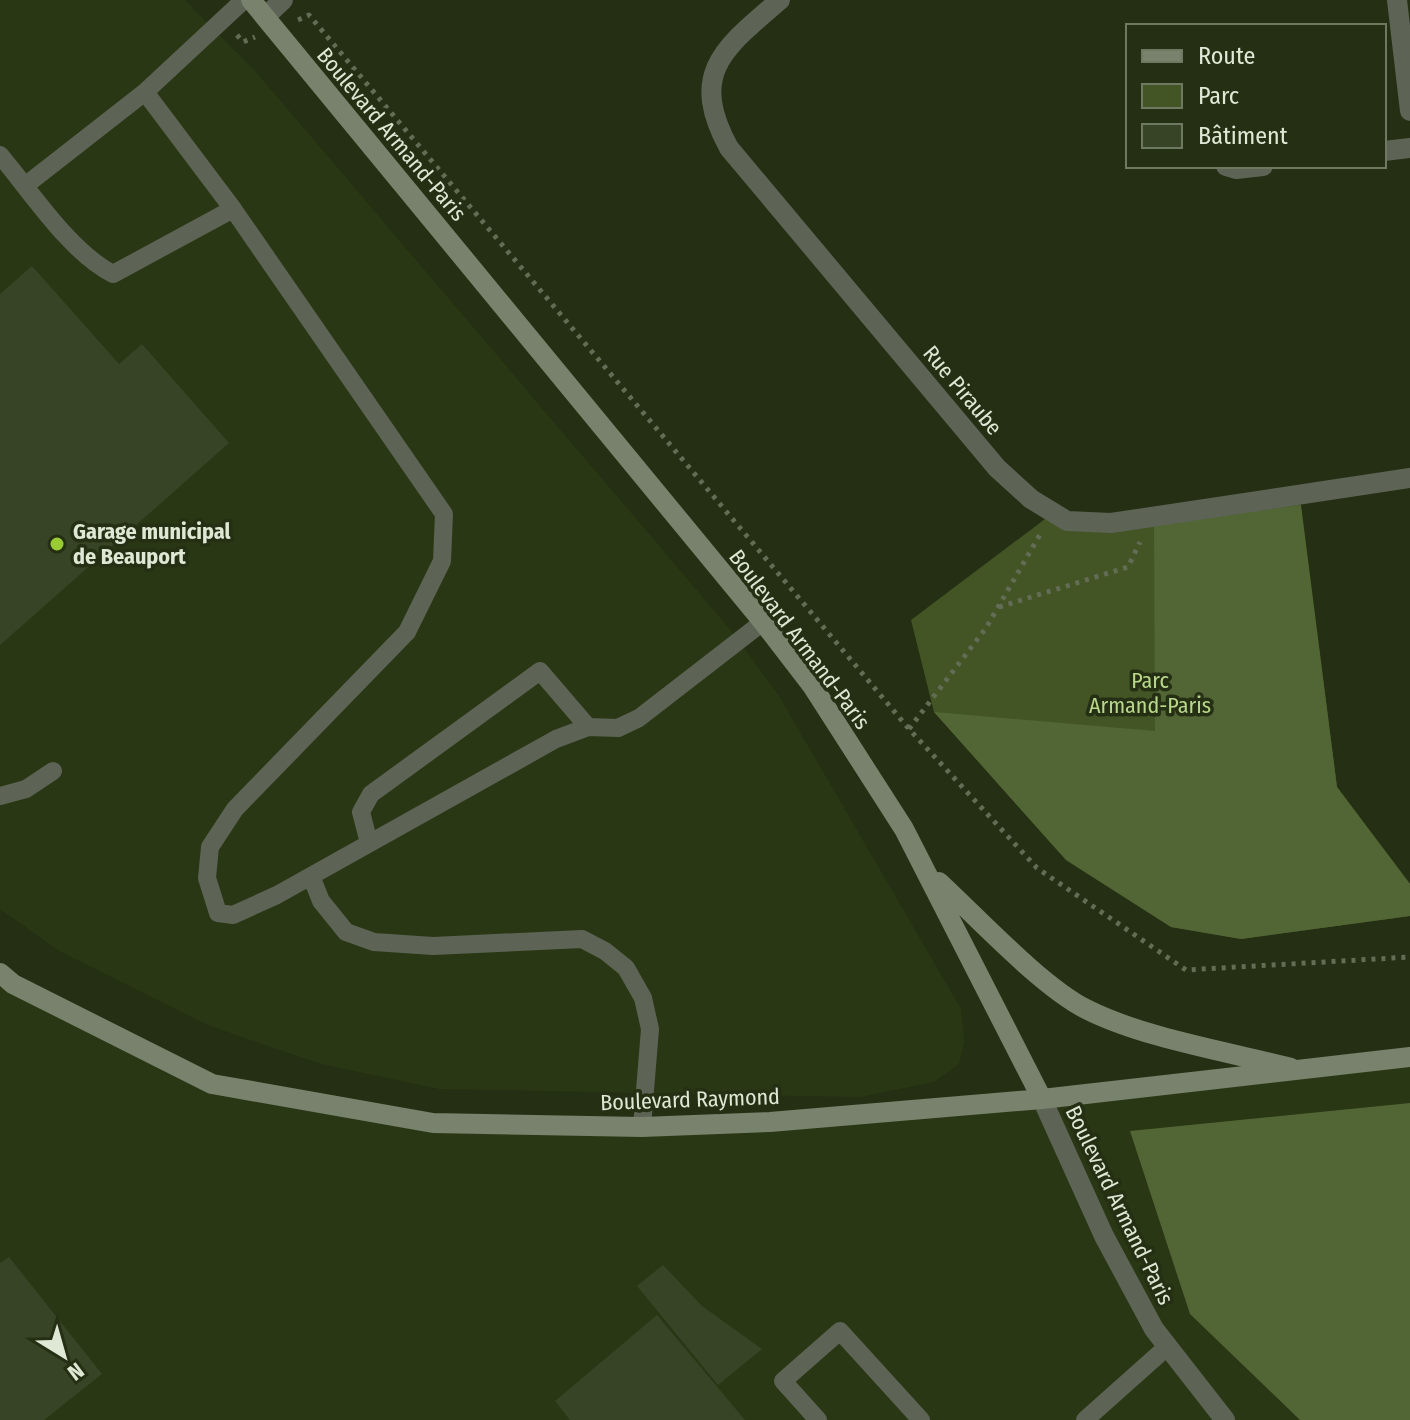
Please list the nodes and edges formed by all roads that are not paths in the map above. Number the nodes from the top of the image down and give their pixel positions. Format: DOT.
graph roads {
  1 [pos="244,0"];
  2 [pos="251,0"];
  3 [pos="283,0"];
  4 [pos="780,0"];
  5 [pos="1397,0"];
  6 [pos="266,16"];
  7 [pos="145,92"];
  8 [pos="1410,111"];
  9 [pos="1410,148"];
  10 [pos="1386,151"];
  11 [pos="0,155"];
  12 [pos="26,185"];
  13 [pos="233,209"];
  14 [pos="1410,478"];
  15 [pos="763,622"];
  16 [pos="588,727"];
  17 [pos="53,771"];
  18 [pos="0,796"];
  19 [pos="369,843"];
  20 [pos="928,873"];
  21 [pos="311,876"];
  22 [pos="0,973"];
  23 [pos="1410,1057"];
  24 [pos="1302,1071"];
  25 [pos="1042,1099"];
  26 [pos="642,1127"];
  27 [pos="1168,1346"];
  28 [pos="818,1420"];
  29 [pos="921,1420"];
  30 [pos="1085,1420"];
  31 [pos="1225,1420"];
  1 -- 7 [label="lane"];
  2 -- 6 [label="street, Boulevard Armand-Paris"];
  3 -- 6 [label="street"];
  4 -- 14 [label="street, Rue Piraube"];
  5 -- 8 [label="street"];
  6 -- 15 [label="street, Boulevard Armand-Paris"];
  7 -- 12 [label="lane"];
  7 -- 13 [label="lane"];
  9 -- 10 [label="street"];
  11 -- 12 [label="lane"];
  12 -- 13 [label="lane"];
  13 -- 21 [label="lane"];
  15 -- 16 [label="lane"];
  15 -- 20 [label="street, Boulevard Armand-Paris"];
  16 -- 19 [label="lane"];
  16 -- 19 [label="lane"];
  17 -- 18 [label="lane"];
  19 -- 21 [label="lane"];
  20 -- 24 [label="street"];
  20 -- 25 [label="street, Boulevard Armand-Paris"];
  21 -- 26 [label="lane"];
  22 -- 26 [label="street, Boulevard Raymond"];
  23 -- 24 [label="street, Boulevard Raymond"];
  24 -- 25 [label="street, Boulevard Raymond"];
  25 -- 26 [label="street, Boulevard Raymond"];
  25 -- 27 [label="street, Boulevard Armand-Paris"];
  27 -- 30 [label="lane"];
  27 -- 31 [label="street, Boulevard Armand-Paris"];
  28 -- 29 [label="lane"];
}
